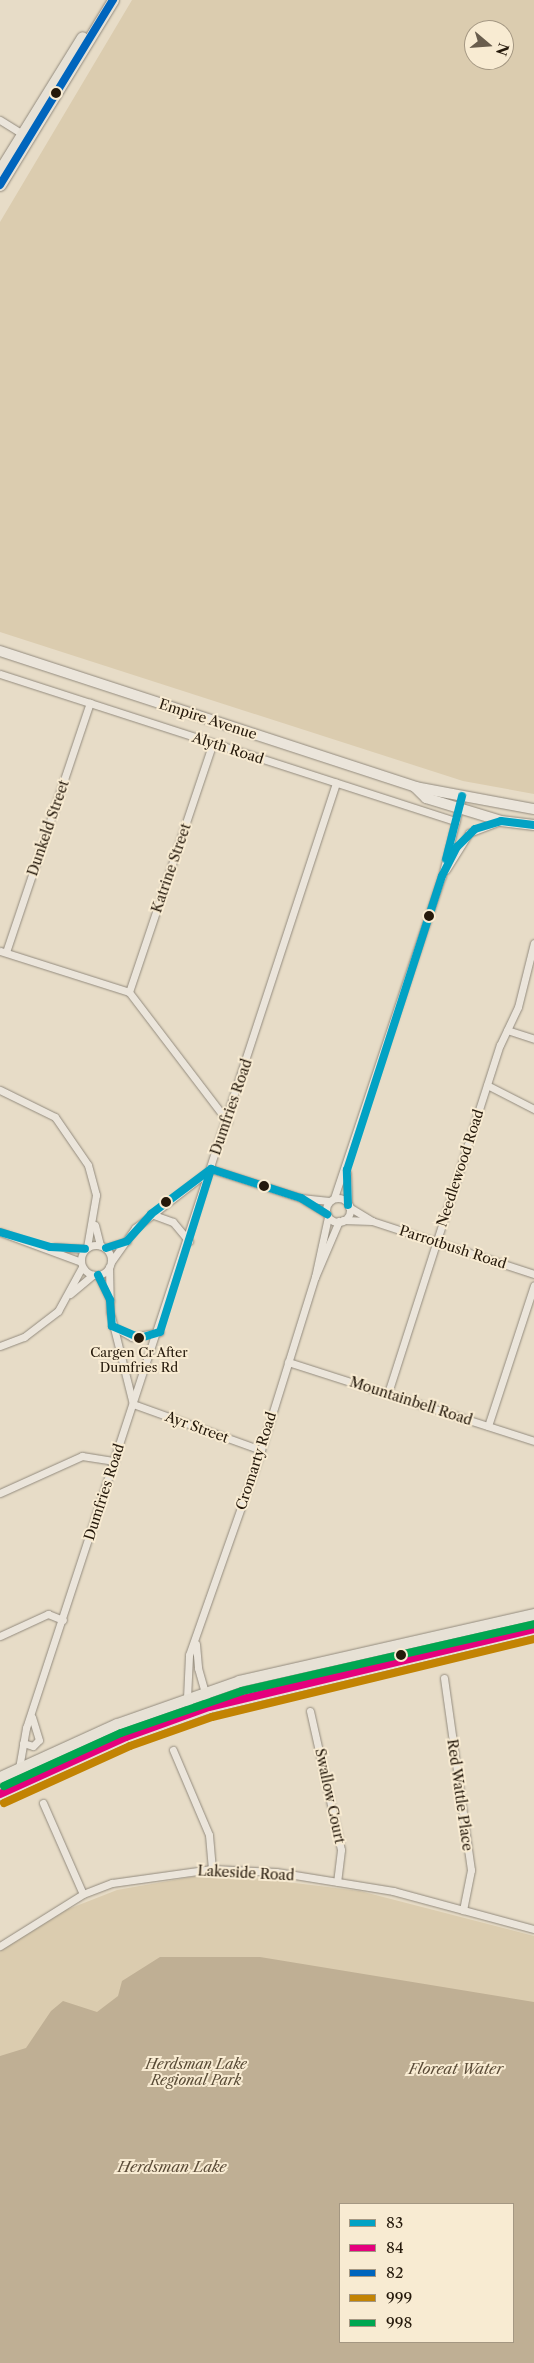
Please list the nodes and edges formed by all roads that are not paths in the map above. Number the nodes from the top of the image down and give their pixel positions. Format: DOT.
graph roads {
  1 [pos="104,0"];
  2 [pos="113,0"];
  3 [pos="0,120"];
  4 [pos="26,136"];
  5 [pos="0,170"];
  6 [pos="0,185"];
  7 [pos="0,652"];
  8 [pos="0,674"];
  9 [pos="90,703"];
  10 [pos="213,743"];
  11 [pos="336,782"];
  12 [pos="415,787"];
  13 [pos="462,796"];
  14 [pos="459,808"];
  15 [pos="534,810"];
  16 [pos="456,821"];
  17 [pos="501,821"];
  18 [pos="534,825"];
  19 [pos="442,876"];
  20 [pos="534,943"];
  21 [pos="3,952"];
  22 [pos="129,992"];
  23 [pos="507,1030"];
  24 [pos="534,1039"];
  25 [pos="487,1084"];
  26 [pos="0,1090"];
  27 [pos="534,1109"];
  28 [pos="228,1122"];
  29 [pos="211,1169"];
  30 [pos="347,1170"];
  31 [pos="301,1198"];
  32 [pos="332,1200"];
  33 [pos="349,1206"];
  34 [pos="151,1214"];
  35 [pos="328,1216"];
  36 [pos="341,1221"];
  37 [pos="372,1221"];
  38 [pos="95,1224"];
  39 [pos="0,1232"];
  40 [pos="128,1241"];
  41 [pos="189,1242"];
  42 [pos="436,1242"];
  43 [pos="103,1246"];
  44 [pos="50,1247"];
  45 [pos="86,1248"];
  46 [pos="81,1264"];
  47 [pos="110,1265"];
  48 [pos="534,1274"];
  49 [pos="95,1275"];
  50 [pos="315,1277"];
  51 [pos="534,1285"];
  52 [pos="70,1295"];
  53 [pos="110,1300"];
  54 [pos="112,1326"];
  55 [pos="160,1332"];
  56 [pos="0,1346"];
  57 [pos="288,1362"];
  58 [pos="388,1394"];
  59 [pos="133,1404"];
  60 [pos="488,1426"];
  61 [pos="534,1441"];
  62 [pos="261,1450"];
  63 [pos="114,1461"];
  64 [pos="0,1493"];
  65 [pos="534,1614"];
  66 [pos="62,1620"];
  67 [pos="534,1629"];
  68 [pos="0,1636"];
  69 [pos="196,1643"];
  70 [pos="444,1678"];
  71 [pos="203,1693"];
  72 [pos="187,1698"];
  73 [pos="209,1707"];
  74 [pos="310,1711"];
  75 [pos="192,1712"];
  76 [pos="32,1717"];
  77 [pos="23,1743"];
  78 [pos="173,1750"];
  79 [pos="19,1768"];
  80 [pos="0,1777"];
  81 [pos="0,1794"];
  82 [pos="43,1803"];
  83 [pos="212,1869"];
  84 [pos="337,1882"];
  85 [pos="83,1894"];
  86 [pos="463,1910"];
  87 [pos="534,1930"];
  88 [pos="0,1946"];
  1 -- 4 [label="main road"];
  2 -- 4 [label="main road"];
  3 -- 4 [label="street"];
  4 -- 5 [label="main road"];
  4 -- 6 [label="main road"];
  7 -- 12 [label="main road, Empire Avenue"];
  8 -- 9 [label="street, Alyth Road"];
  9 -- 10 [label="street, Alyth Road"];
  9 -- 21 [label="street, Dunkeld Street"];
  10 -- 11 [label="street, Alyth Road"];
  10 -- 22 [label="street, Katrine Street"];
  11 -- 16 [label="street, Alyth Road"];
  11 -- 28 [label="street, Dumfries Road"];
  12 -- 13 [label="main road, Empire Avenue"];
  12 -- 14 [label="main road, Empire Avenue"];
  13 -- 14 [label="street, Cromarty Road"];
  13 -- 15 [label="main road, Empire Avenue"];
  14 -- 16 [label="street, Cromarty Road"];
  14 -- 17 [label="main road, Empire Avenue"];
  16 -- 19 [label="street, Cromarty Road"];
  17 -- 18 [label="main road, Empire Avenue"];
  17 -- 19 [label="street, Cromarty Road"];
  19 -- 30 [label="street, Cromarty Road"];
  20 -- 23 [label="street, Needlewood Road"];
  21 -- 22 [label="street"];
  22 -- 28 [label="street"];
  23 -- 24 [label="street"];
  23 -- 25 [label="street, Needlewood Road"];
  25 -- 27 [label="street"];
  25 -- 42 [label="street, Needlewood Road"];
  26 -- 38 [label="street"];
  28 -- 29 [label="street, Dumfries Road"];
  29 -- 31 [label="street"];
  29 -- 34 [label="street"];
  29 -- 41 [label="street, Dumfries Road"];
  30 -- 32 [label="street, Cromarty Road"];
  30 -- 33 [label="street, Cromarty Road"];
  31 -- 32 [label="street"];
  31 -- 35 [label="street"];
  32 -- 33 [label="street"];
  32 -- 35 [label="street, Cromarty Road"];
  33 -- 36 [label="street, Cromarty Road"];
  33 -- 37 [label="street, Parrotbush Road"];
  34 -- 40 [label="street"];
  34 -- 41 [label="street"];
  35 -- 36 [label="street"];
  35 -- 50 [label="street, Cromarty Road"];
  36 -- 37 [label="street, Parrotbush Road"];
  36 -- 50 [label="street, Cromarty Road"];
  37 -- 42 [label="street, Parrotbush Road"];
  38 -- 43 [label="street"];
  38 -- 45 [label="street"];
  39 -- 44 [label="street"];
  40 -- 43 [label="street"];
  40 -- 47 [label="street"];
  41 -- 55 [label="street, Dumfries Road"];
  42 -- 48 [label="street, Parrotbush Road"];
  42 -- 58 [label="street, Needlewood Road"];
  43 -- 45 [label="street"];
  43 -- 47 [label="street"];
  44 -- 45 [label="street"];
  44 -- 46 [label="street"];
  45 -- 46 [label="street"];
  46 -- 49 [label="street"];
  46 -- 52 [label="street"];
  47 -- 49 [label="street"];
  47 -- 53 [label="street"];
  49 -- 52 [label="street"];
  49 -- 53 [label="street"];
  50 -- 57 [label="street, Cromarty Road"];
  51 -- 60 [label="street"];
  52 -- 56 [label="street"];
  53 -- 54 [label="street"];
  54 -- 55 [label="street"];
  54 -- 59 [label="street"];
  55 -- 59 [label="street, Dumfries Road"];
  57 -- 58 [label="street, Mountainbell Road"];
  57 -- 62 [label="street, Cromarty Road"];
  58 -- 60 [label="street, Mountainbell Road"];
  59 -- 62 [label="street, Ayr Street"];
  59 -- 63 [label="street, Dumfries Road"];
  60 -- 61 [label="street, Mountainbell Road"];
  62 -- 69 [label="street, Cromarty Road"];
  63 -- 64 [label="street"];
  63 -- 66 [label="street, Dumfries Road"];
  65 -- 71 [label="main road"];
  66 -- 68 [label="street"];
  66 -- 76 [label="street, Dumfries Road"];
  67 -- 73 [label="main road"];
  69 -- 71 [label="street, Cromarty Road"];
  69 -- 72 [label="street, Cromarty Road"];
  70 -- 86 [label="street, Red Wattle Place"];
  71 -- 72 [label="main road"];
  71 -- 73 [label="street, Cromarty Road"];
  72 -- 75 [label="street, Cromarty Road"];
  72 -- 79 [label="main road"];
  73 -- 75 [label="main road"];
  74 -- 84 [label="street, Swallow Court"];
  75 -- 81 [label="main road"];
  76 -- 77 [label="street, Dumfries Road"];
  76 -- 77 [label="street"];
  77 -- 79 [label="street, Dumfries Road"];
  78 -- 83 [label="street"];
  79 -- 80 [label="main road"];
  82 -- 85 [label="street"];
  83 -- 84 [label="street, Lakeside Road"];
  83 -- 85 [label="street, Lakeside Road"];
  84 -- 86 [label="street, Lakeside Road"];
  85 -- 88 [label="street, Lakeside Road"];
  86 -- 87 [label="street, Lakeside Road"];
}
